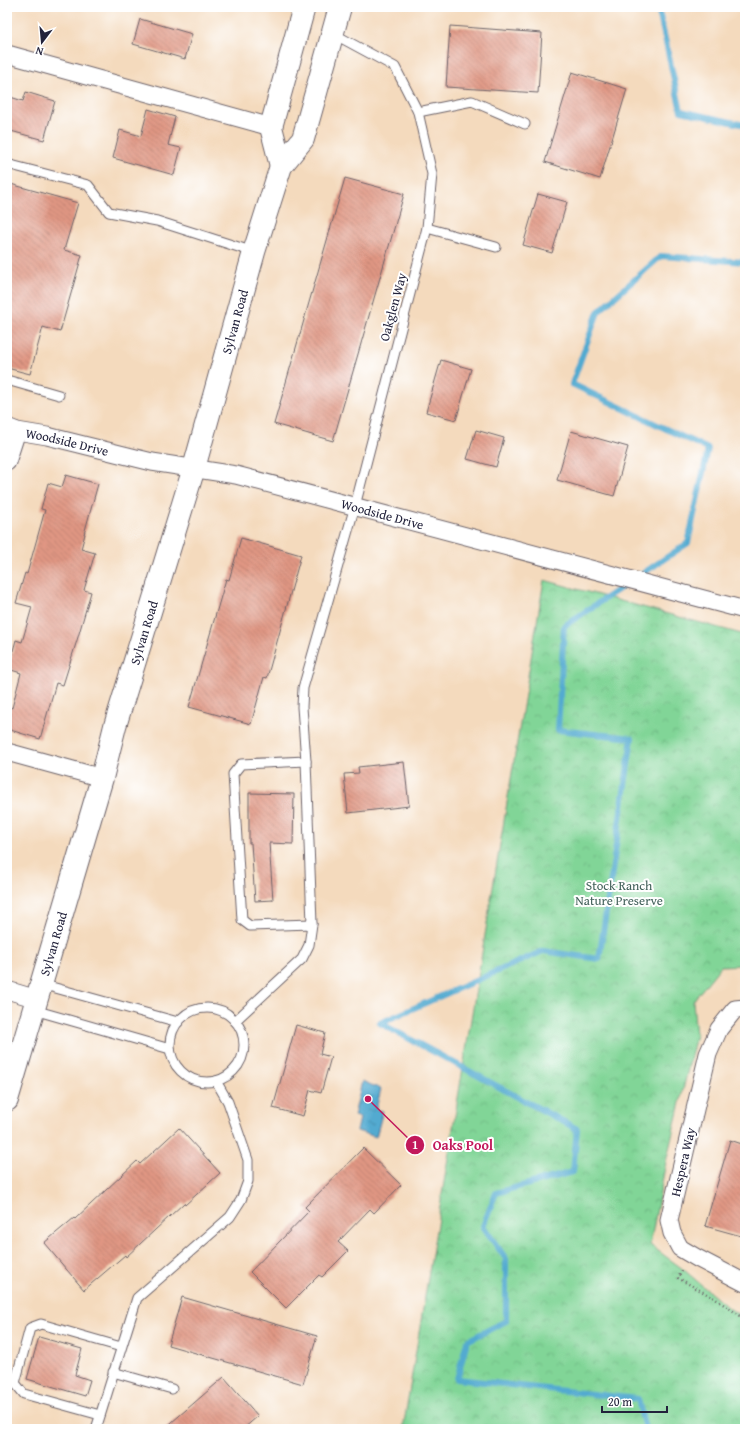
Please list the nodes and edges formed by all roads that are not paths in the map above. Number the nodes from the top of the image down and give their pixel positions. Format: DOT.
graph roads {
  1 [pos="304,7"];
  2 [pos="340,7"];
  3 [pos="332,32"];
  4 [pos="7,54"];
  5 [pos="418,112"];
  6 [pos="525,124"];
  7 [pos="271,127"];
  8 [pos="7,164"];
  9 [pos="282,166"];
  10 [pos="427,228"];
  11 [pos="496,247"];
  12 [pos="254,252"];
  13 [pos="7,380"];
  14 [pos="59,395"];
  15 [pos="12,429"];
  16 [pos="7,462"];
  17 [pos="194,468"];
  18 [pos="355,506"];
  19 [pos="745,610"];
  20 [pos="7,752"];
  21 [pos="306,761"];
  22 [pos="102,778"];
  23 [pos="312,924"];
  24 [pos="7,990"];
  25 [pos="37,998"];
  26 [pos="740,1009"];
  27 [pos="235,1021"];
  28 [pos="178,1022"];
  29 [pos="170,1049"];
  30 [pos="216,1081"];
  31 [pos="7,1100"];
  32 [pos="745,1283"];
  33 [pos="121,1346"];
  34 [pos="114,1372"];
  35 [pos="172,1389"];
  36 [pos="100,1415"];
  37 [pos="96,1429"];
  1 -- 7 [label="main road"];
  2 -- 3 [label="main road, Sylvan Road"];
  3 -- 5 [label="lane, Oakglen Way"];
  3 -- 9 [label="main road, Sylvan Road"];
  4 -- 7 [label="street"];
  5 -- 6 [label="lane"];
  5 -- 10 [label="lane, Oakglen Way"];
  7 -- 9 [label="main road"];
  8 -- 12 [label="lane"];
  9 -- 12 [label="main road, Sylvan Road"];
  10 -- 11 [label="lane"];
  10 -- 18 [label="lane, Oakglen Way"];
  12 -- 17 [label="main road, Sylvan Road"];
  13 -- 14 [label="lane"];
  15 -- 16 [label="street"];
  15 -- 17 [label="street, Woodside Drive"];
  17 -- 18 [label="street, Woodside Drive"];
  17 -- 22 [label="main road, Sylvan Road"];
  18 -- 19 [label="street, Woodside Drive"];
  18 -- 21 [label="lane, Oakglen Way"];
  20 -- 22 [label="street"];
  21 -- 23 [label="lane, Oakglen Way"];
  21 -- 23 [label="lane"];
  22 -- 25 [label="main road, Sylvan Road"];
  23 -- 27 [label="lane, Oakglen Way"];
  24 -- 25 [label="street"];
  25 -- 28 [label="lane"];
  25 -- 29 [label="lane"];
  25 -- 31 [label="main road, Sylvan Road"];
  26 -- 32 [label="street, Hespera Way"];
  27 -- 28 [label="lane"];
  27 -- 30 [label="lane"];
  28 -- 29 [label="lane"];
  29 -- 30 [label="lane"];
  30 -- 33 [label="lane"];
  33 -- 34 [label="lane"];
  33 -- 36 [label="lane"];
  34 -- 35 [label="lane"];
  34 -- 36 [label="lane"];
  36 -- 37 [label="lane"];
}
